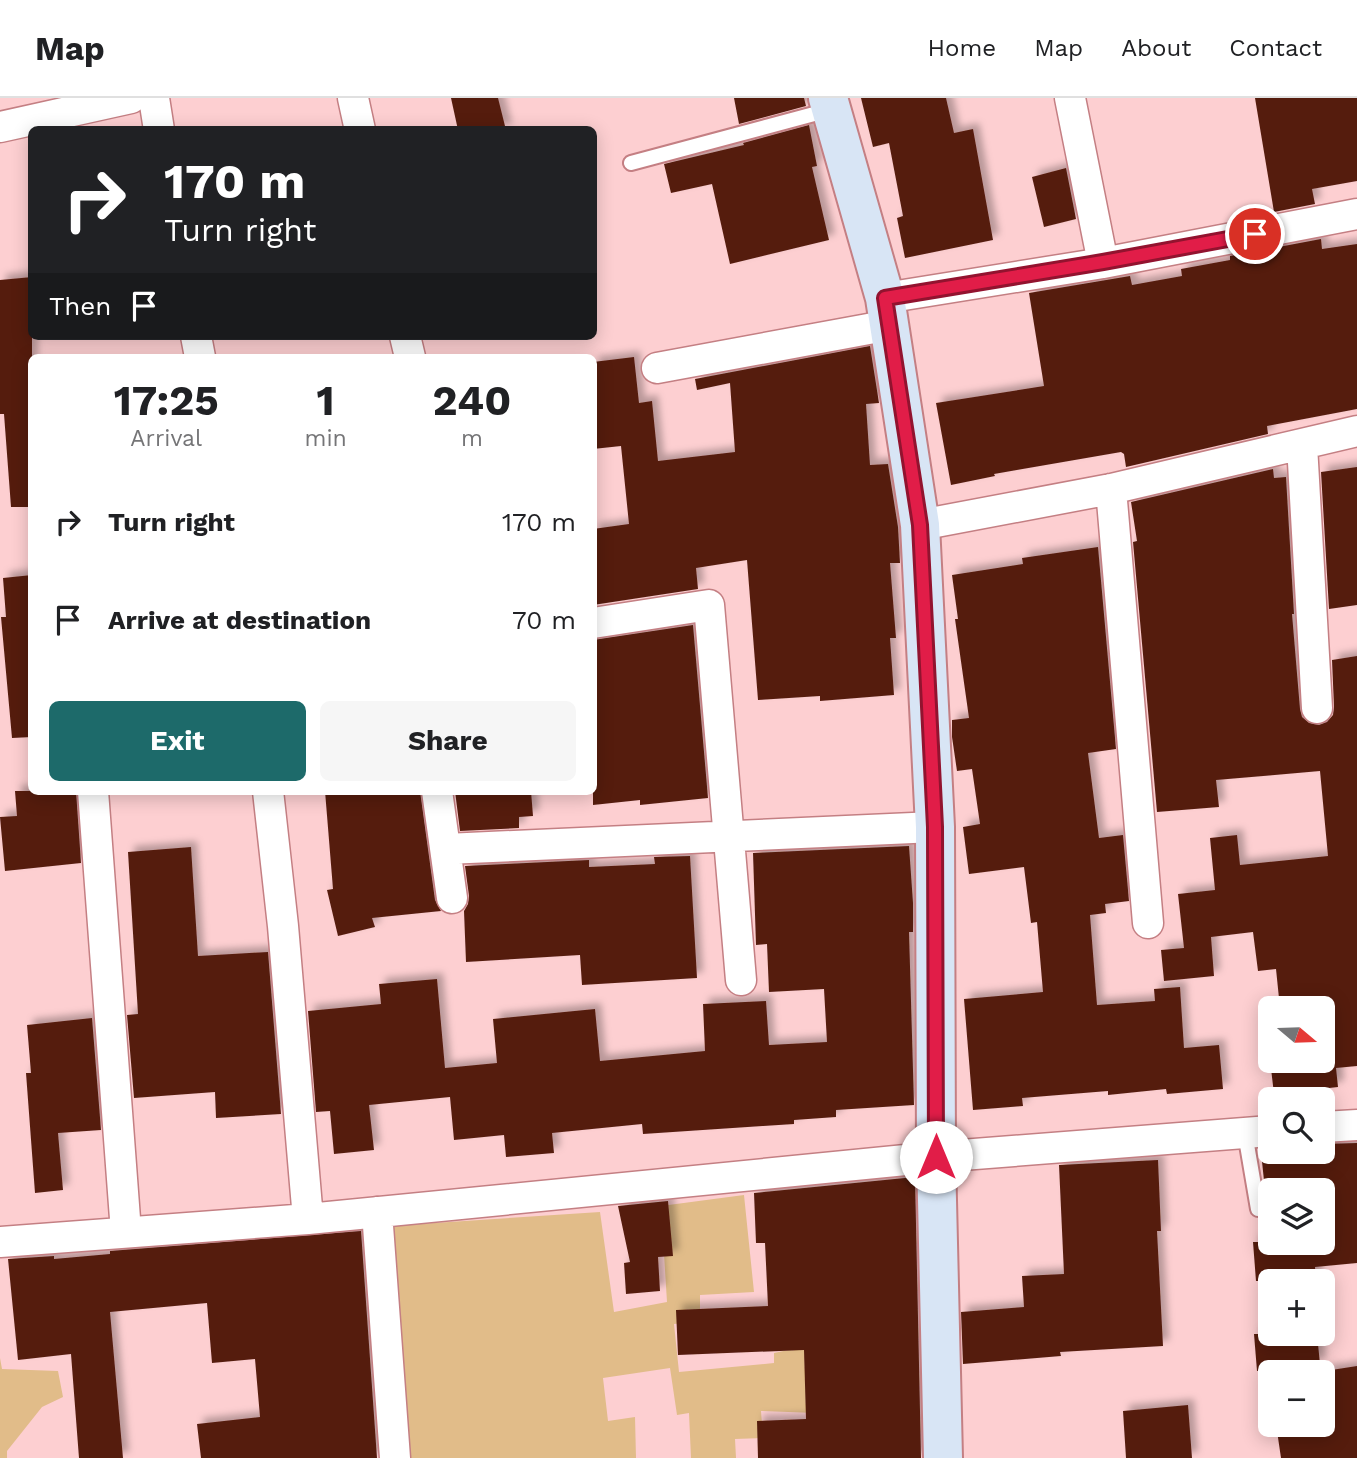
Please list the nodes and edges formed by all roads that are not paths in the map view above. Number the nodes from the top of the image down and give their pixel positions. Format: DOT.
graph roads {
  1 [pos="131,98"];
  2 [pos="154,98"];
  3 [pos="353,98"];
  4 [pos="1070,98"];
  5 [pos="829,104"];
  6 [pos="158,126"];
  7 [pos="359,126"];
  8 [pos="0,127"];
  9 [pos="631,163"];
  10 [pos="1357,215"];
  11 [pos="1103,262"];
  12 [pos="888,312"];
  13 [pos="657,368"];
  14 [pos="1357,431"];
  15 [pos="1302,445"];
  16 [pos="1111,489"];
  17 [pos="920,525"];
  18 [pos="597,622"];
  19 [pos="1317,708"];
  20 [pos="93,795"];
  21 [pos="268,795"];
  22 [pos="438,795"];
  23 [pos="935,827"];
  24 [pos="730,835"];
  25 [pos="446,849"];
  26 [pos="452,898"];
  27 [pos="1148,923"];
  28 [pos="741,981"];
  29 [pos="1357,1125"];
  30 [pos="1335,1126"];
  31 [pos="1258,1132"];
  32 [pos="936,1157"];
  33 [pos="377,1212"];
  34 [pos="308,1219"];
  35 [pos="126,1232"];
  36 [pos="0,1242"];
  37 [pos="395,1458"];
  38 [pos="943,1458"];
  1 -- 8 [label="street"];
  2 -- 6 [label="street"];
  3 -- 7 [label="street"];
  4 -- 11 [label="street"];
  5 -- 9 [label="lane"];
  5 -- 12 [label="main road"];
  10 -- 11 [label="street"];
  11 -- 12 [label="street"];
  12 -- 13 [label="street"];
  12 -- 17 [label="main road"];
  14 -- 15 [label="street"];
  15 -- 16 [label="street"];
  15 -- 19 [label="street"];
  16 -- 17 [label="street"];
  16 -- 27 [label="street"];
  17 -- 23 [label="main road"];
  18 -- 24 [label="street"];
  20 -- 35 [label="street"];
  21 -- 34 [label="street"];
  22 -- 25 [label="street"];
  23 -- 24 [label="street"];
  23 -- 32 [label="main road"];
  24 -- 25 [label="street"];
  24 -- 28 [label="street"];
  25 -- 26 [label="street"];
  29 -- 30 [label="street"];
  31 -- 32 [label="street"];
  32 -- 33 [label="street"];
  32 -- 38 [label="main road"];
  33 -- 34 [label="street"];
  33 -- 37 [label="street"];
  34 -- 35 [label="street"];
  35 -- 36 [label="street"];
}
